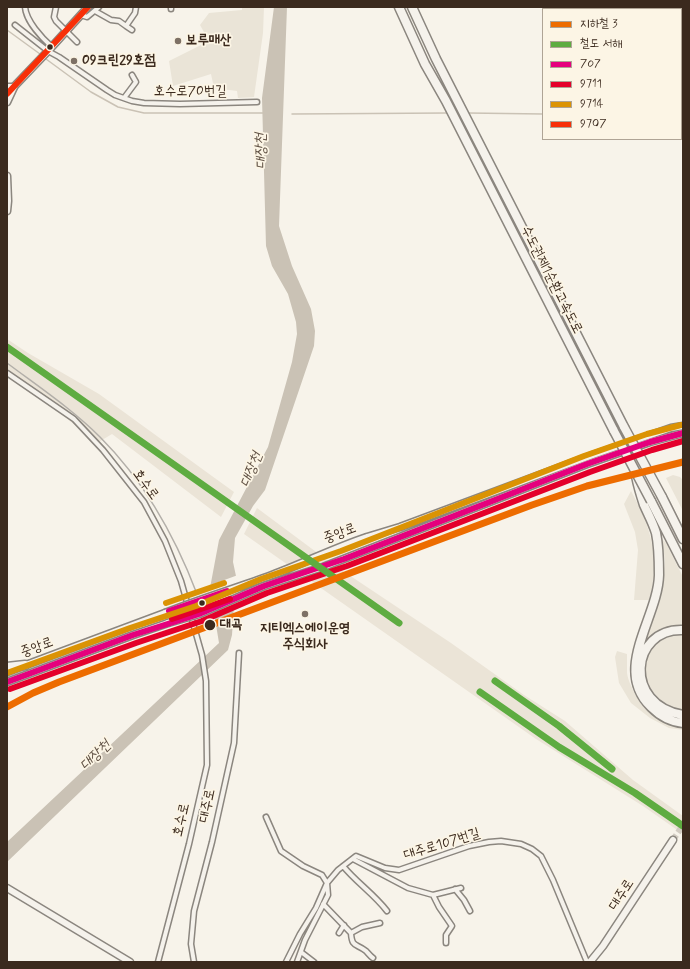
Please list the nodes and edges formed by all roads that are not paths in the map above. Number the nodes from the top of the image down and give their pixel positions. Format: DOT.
graph roads {
  1 [pos="25,7"];
  2 [pos="56,7"];
  3 [pos="99,7"];
  4 [pos="136,7"];
  5 [pos="399,7"];
  6 [pos="412,7"];
  7 [pos="84,10"];
  8 [pos="95,11"];
  9 [pos="15,25"];
  10 [pos="126,26"];
  11 [pos="132,30"];
  12 [pos="66,32"];
  13 [pos="77,42"];
  14 [pos="50,49"];
  15 [pos="132,75"];
  16 [pos="14,86"];
  17 [pos="7,87"];
  18 [pos="7,94"];
  19 [pos="124,98"];
  20 [pos="7,102"];
  21 [pos="258,102"];
  22 [pos="7,176"];
  23 [pos="7,211"];
  24 [pos="7,373"];
  25 [pos="683,426"];
  26 [pos="683,433"];
  27 [pos="647,502"];
  28 [pos="683,538"];
  29 [pos="683,564"];
  30 [pos="683,630"];
  31 [pos="239,653"];
  32 [pos="25,665"];
  33 [pos="7,666"];
  34 [pos="7,672"];
  35 [pos="7,682"];
  36 [pos="683,715"];
  37 [pos="683,723"];
  38 [pos="266,817"];
  39 [pos="673,840"];
  40 [pos="353,859"];
  41 [pos="343,866"];
  42 [pos="327,883"];
  43 [pos="7,888"];
  44 [pos="461,888"];
  45 [pos="455,889"];
  46 [pos="433,895"];
  47 [pos="323,904"];
  48 [pos="387,911"];
  49 [pos="470,911"];
  50 [pos="380,923"];
  51 [pos="344,925"];
  52 [pos="339,933"];
  53 [pos="351,933"];
  54 [pos="446,943"];
  55 [pos="301,952"];
  56 [pos="373,958"];
  57 [pos="130,962"];
  58 [pos="158,962"];
  59 [pos="194,962"];
  60 [pos="286,962"];
  61 [pos="297,962"];
  62 [pos="314,962"];
  63 [pos="588,962"];
  1 -- 14 [label="street"];
  2 -- 12 [label="street"];
  3 -- 8 [label="street"];
  4 -- 10 [label="street"];
  5 -- 27 [label="highway, 수도권제1순환고속도로, bridge"];
  6 -- 28 [label="highway, 수도권제1순환고속도로, bridge"];
  7 -- 8 [label="street"];
  7 -- 12 [label="main road"];
  8 -- 10 [label="street"];
  9 -- 14 [label="street"];
  10 -- 11 [label="street"];
  12 -- 13 [label="street"];
  12 -- 14 [label="main road"];
  14 -- 16 [label="main road"];
  14 -- 19 [label="street, 호수로70번길"];
  15 -- 19 [label="street, 호수로70번길"];
  16 -- 17 [label="main road"];
  16 -- 18 [label="main road"];
  16 -- 20 [label="main road"];
  19 -- 21 [label="street, 호수로70번길"];
  22 -- 23 [label="main road"];
  24 -- 58 [label="street, 호수로"];
  25 -- 32 [label="main road, 중앙로, bridge"];
  26 -- 35 [label="main road, 중앙로, bridge"];
  27 -- 29 [label="highway, 수도권제1순환고속도로"];
  27 -- 37 [label="highway"];
  30 -- 36 [label="highway"];
  31 -- 59 [label="street, 대주로"];
  32 -- 33 [label="highway"];
  32 -- 34 [label="main road, 중앙로"];
  38 -- 42 [label="street"];
  39 -- 63 [label="main road, 대주로"];
  40 -- 41 [label="street"];
  40 -- 46 [label="street, 대주로107번길"];
  40 -- 63 [label="street, 대주로107번길"];
  41 -- 42 [label="street"];
  41 -- 48 [label="street"];
  42 -- 47 [label="street"];
  42 -- 60 [label="street"];
  43 -- 57 [label="main road"];
  44 -- 45 [label="street"];
  45 -- 46 [label="street"];
  45 -- 49 [label="street"];
  46 -- 54 [label="street"];
  47 -- 51 [label="street"];
  47 -- 55 [label="street"];
  50 -- 53 [label="street"];
  51 -- 52 [label="street"];
  51 -- 53 [label="street"];
  53 -- 56 [label="street"];
  55 -- 61 [label="street"];
  55 -- 62 [label="street"];
}
